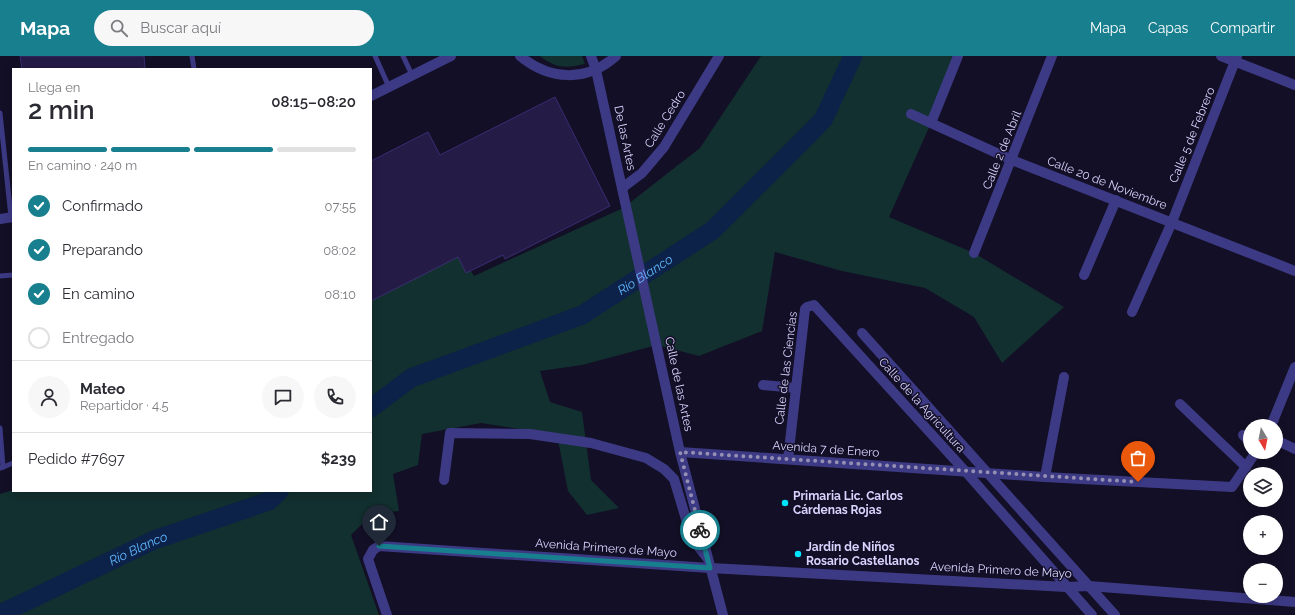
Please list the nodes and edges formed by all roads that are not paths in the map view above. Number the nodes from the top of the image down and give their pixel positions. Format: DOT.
graph roads {
  1 [pos="192,56"];
  2 [pos="375,56"];
  3 [pos="403,56"];
  4 [pos="451,56"];
  5 [pos="520,56"];
  6 [pos="591,56"];
  7 [pos="616,56"];
  8 [pos="720,56"];
  9 [pos="958,56"];
  10 [pos="1052,56"];
  11 [pos="1221,56"];
  12 [pos="1236,59"];
  13 [pos="194,68"];
  14 [pos="596,70"];
  15 [pos="412,75"];
  16 [pos="1295,85"];
  17 [pos="389,87"];
  18 [pos="372,96"];
  19 [pos="0,113"];
  20 [pos="911,114"];
  21 [pos="931,123"];
  22 [pos="1012,160"];
  23 [pos="622,188"];
  24 [pos="1116,200"];
  25 [pos="12,217"];
  26 [pos="0,219"];
  27 [pos="1172,222"];
  28 [pos="631,227"];
  29 [pos="974,253"];
  30 [pos="1295,271"];
  31 [pos="12,275"];
  32 [pos="1084,275"];
  33 [pos="0,276"];
  34 [pos="810,305"];
  35 [pos="1132,312"];
  36 [pos="862,333"];
  37 [pos="1295,367"];
  38 [pos="1064,377"];
  39 [pos="763,385"];
  40 [pos="796,388"];
  41 [pos="1180,404"];
  42 [pos="1274,419"];
  43 [pos="0,428"];
  44 [pos="1283,443"];
  45 [pos="1295,449"];
  46 [pos="680,452"];
  47 [pos="788,459"];
  48 [pos="1251,459"];
  49 [pos="12,463"];
  50 [pos="1246,467"];
  51 [pos="2,468"];
  52 [pos="1243,471"];
  53 [pos="976,472"];
  54 [pos="1045,477"];
  55 [pos="444,480"];
  56 [pos="709,564"];
  57 [pos="1078,587"];
  58 [pos="1295,602"];
  59 [pos="387,615"];
  60 [pos="723,615"];
  61 [pos="1092,615"];
  62 [pos="1115,615"];
  1 -- 13 [label="lane"];
  2 -- 17 [label="lane"];
  3 -- 15 [label="lane"];
  4 -- 15 [label="street"];
  5 -- 14 [label="street"];
  6 -- 14 [label="street, De las Artes"];
  7 -- 14 [label="street"];
  8 -- 23 [label="street, Calle Cedro"];
  9 -- 21 [label="street"];
  10 -- 22 [label="street, Calle 2 de Abril"];
  11 -- 12 [label="street"];
  12 -- 16 [label="street"];
  12 -- 27 [label="street, Calle 5 de Febrero"];
  14 -- 23 [label="street, De las Artes"];
  15 -- 17 [label="street"];
  17 -- 18 [label="street"];
  19 -- 25 [label="lane"];
  20 -- 21 [label="street, Calle 20 de Noviembre"];
  21 -- 22 [label="street, Calle 20 de Noviembre"];
  22 -- 24 [label="street, Calle 20 de Noviembre"];
  22 -- 29 [label="street, Calle 2 de Abril"];
  23 -- 28 [label="street, De las Artes"];
  24 -- 27 [label="street, Calle 20 de Noviembre"];
  24 -- 32 [label="street"];
  25 -- 26 [label="street"];
  27 -- 30 [label="street, Calle 20 de Noviembre"];
  27 -- 35 [label="street, Calle 5 de Febrero"];
  28 -- 46 [label="street, Calle de las Artes"];
  31 -- 33 [label="lane"];
  34 -- 40 [label="street, Calle de las Ciencias"];
  34 -- 53 [label="street, Calle de la Agricultura"];
  36 -- 53 [label="street, Calle de la Agricultura"];
  37 -- 42 [label="street"];
  38 -- 54 [label="street"];
  39 -- 40 [label="street"];
  40 -- 47 [label="street, Calle de las Ciencias"];
  41 -- 50 [label="street"];
  43 -- 51 [label="lane"];
  44 -- 45 [label="street"];
  46 -- 47 [label="street, Avenida 7 de Enero"];
  46 -- 56 [label="street, Calle de las Artes"];
  47 -- 53 [label="street, Avenida 7 de Enero"];
  48 -- 50 [label="street, Avenida 7 de Enero"];
  49 -- 51 [label="lane"];
  52 -- 54 [label="street, Avenida 7 de Enero"];
  53 -- 54 [label="street, Avenida 7 de Enero"];
  53 -- 57 [label="street, Calle de la Agricultura"];
  53 -- 57 [label="street, Calle de la Agricultura"];
  55 -- 56 [label="street"];
  56 -- 57 [label="street, Avenida Primero de Mayo"];
  56 -- 59 [label="street, Avenida Primero de Mayo"];
  56 -- 60 [label="street, Calle de las Artes"];
  57 -- 58 [label="street, Avenida Primero de Mayo"];
  57 -- 61 [label="street, Calle de la Agricultura"];
  57 -- 62 [label="street, Calle de la Agricultura"];
}
